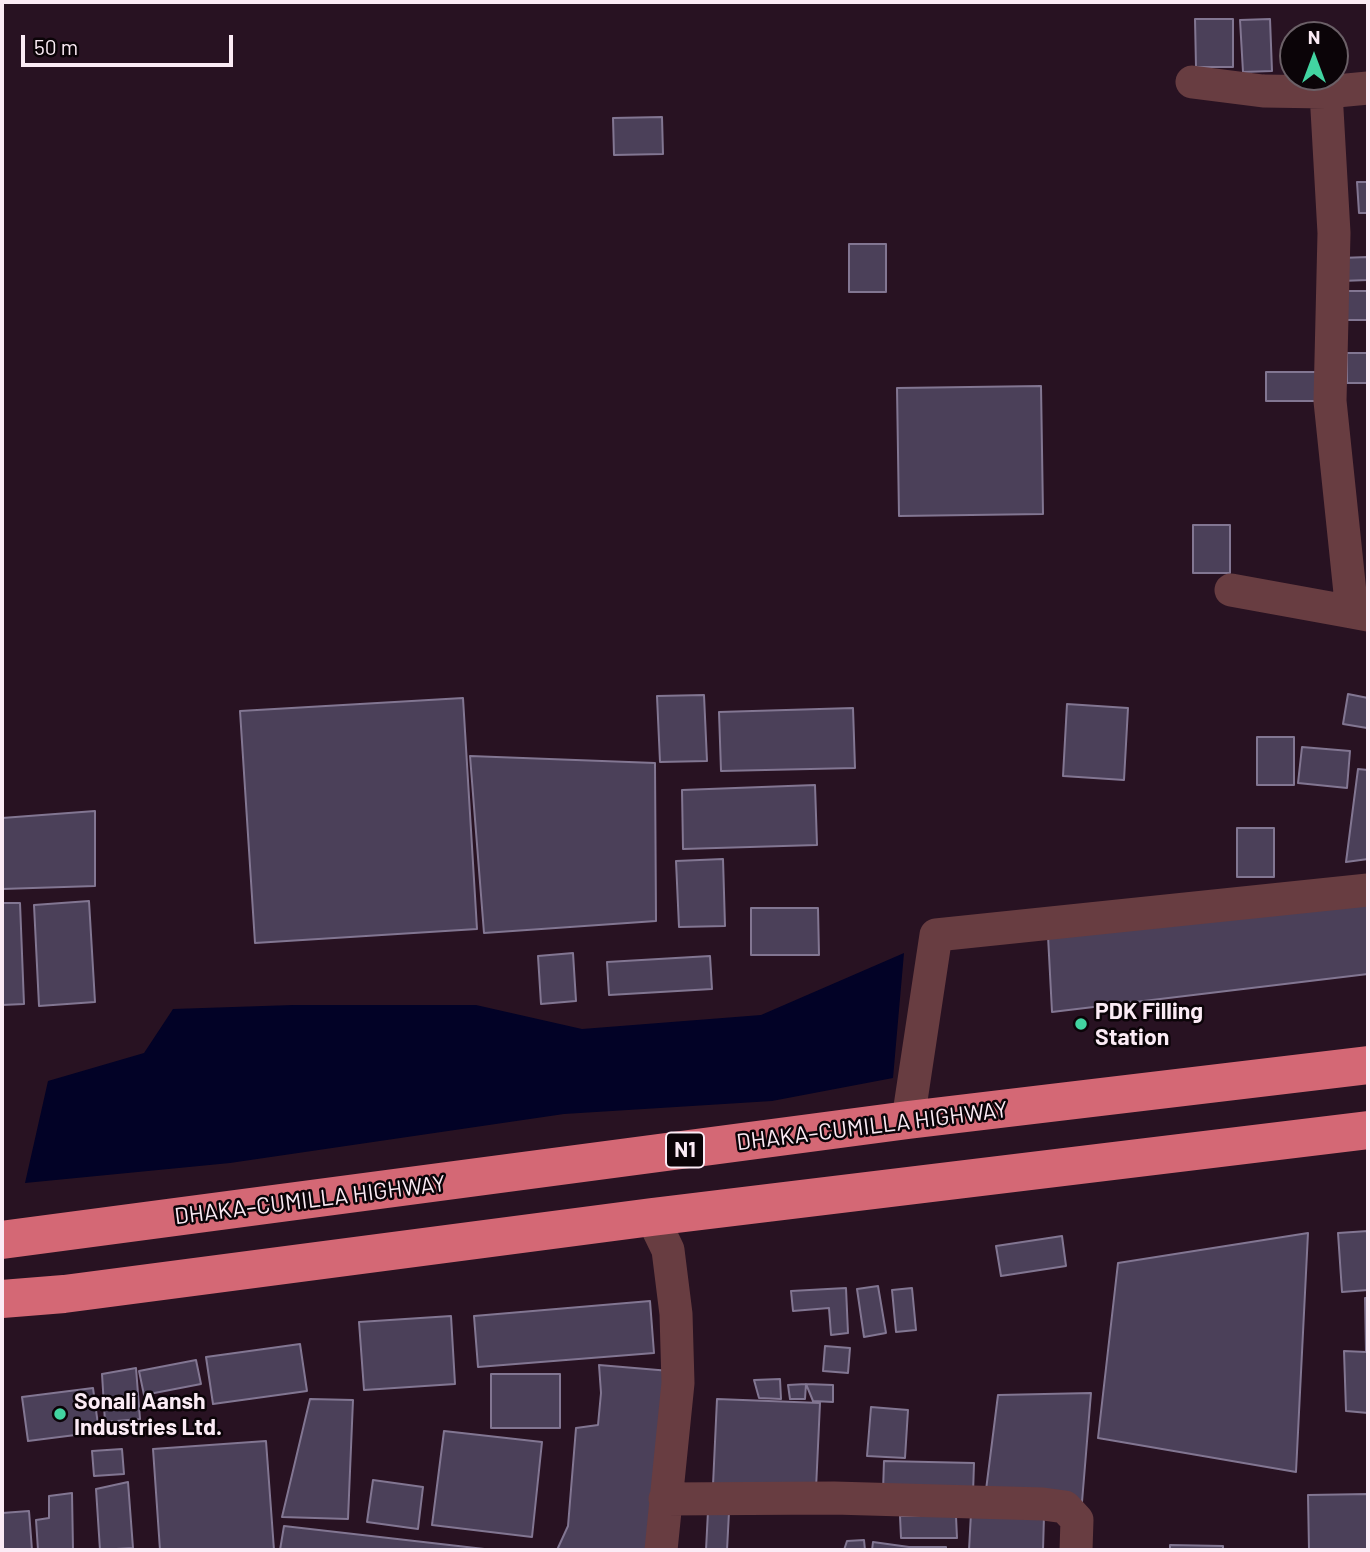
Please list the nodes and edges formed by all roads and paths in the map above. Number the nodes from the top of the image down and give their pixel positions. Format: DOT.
graph roads {
  1 [pos="1192,82"];
  2 [pos="1368,88"];
  3 [pos="1326,92"];
  4 [pos="1231,590"];
  5 [pos="1360,613"];
  6 [pos="1368,890"];
  7 [pos="1368,1065"];
  8 [pos="908,1120"];
  9 [pos="1368,1130"];
  10 [pos="652,1217"];
  11 [pos="2,1234"];
  12 [pos="41,1235"];
  13 [pos="2,1240"];
  14 [pos="65,1294"];
  15 [pos="2,1299"];
  16 [pos="2,1316"];
  17 [pos="665,1499"];
  18 [pos="661,1550"];
  19 [pos="1076,1550"];
  1 -- 3 [label="street"];
  2 -- 3 [label="street"];
  3 -- 5 [label="street"];
  4 -- 5 [label="street"];
  6 -- 8 [label="street"];
  7 -- 8 [label="highway, DHAKA–CUMILLA HIGHWAY / N1"];
  8 -- 12 [label="highway, DHAKA–CUMILLA HIGHWAY / N1"];
  9 -- 10 [label="highway"];
  10 -- 14 [label="highway"];
  10 -- 17 [label="street"];
  11 -- 12 [label="highway"];
  12 -- 13 [label="highway, DHAKA–CUMILLA HIGHWAY / N1"];
  14 -- 15 [label="highway"];
  14 -- 16 [label="highway"];
  17 -- 18 [label="street"];
  17 -- 19 [label="street"];
}
